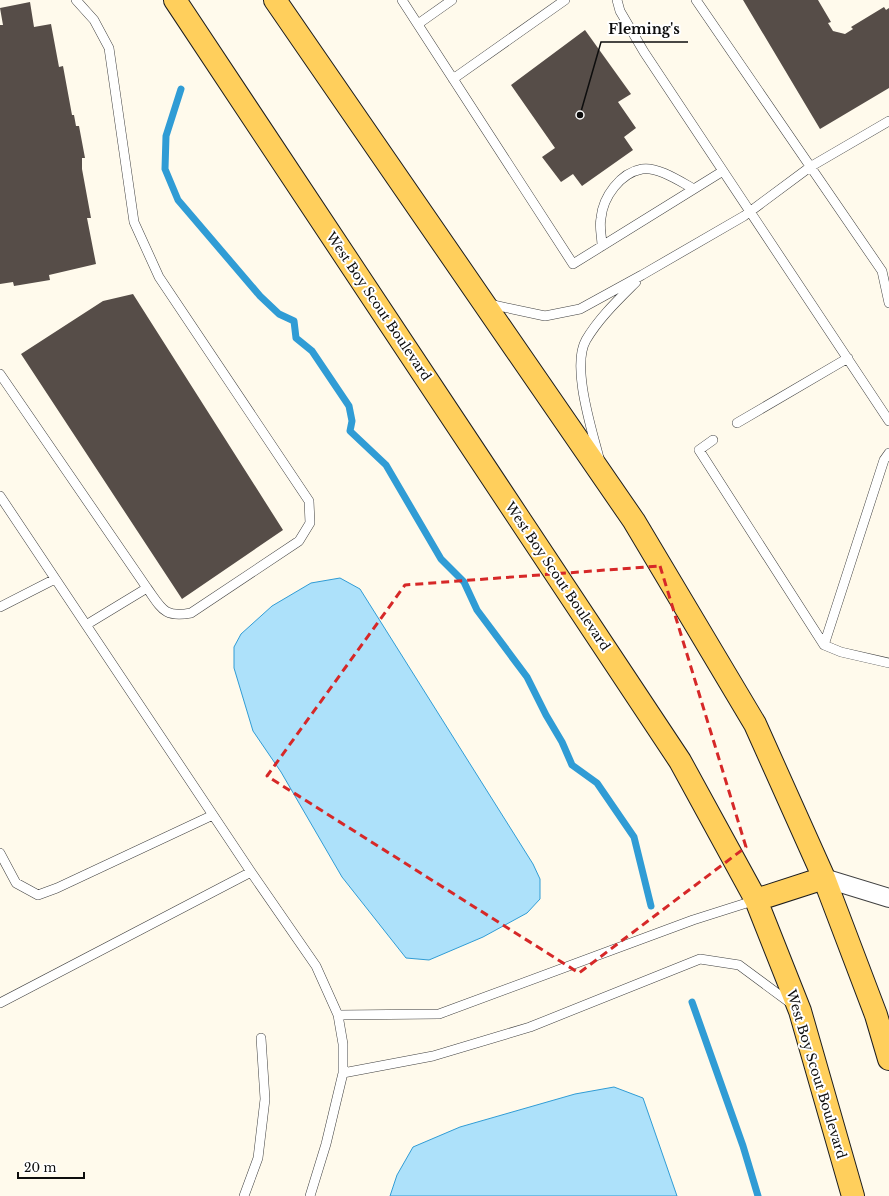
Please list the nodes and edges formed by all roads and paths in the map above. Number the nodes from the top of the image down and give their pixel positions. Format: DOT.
graph roads {
  1 [pos="76,0"];
  2 [pos="175,0"];
  3 [pos="275,0"];
  4 [pos="402,0"];
  5 [pos="452,0"];
  6 [pos="566,0"];
  7 [pos="617,0"];
  8 [pos="696,0"];
  9 [pos="418,24"];
  10 [pos="453,79"];
  11 [pos="889,121"];
  12 [pos="810,168"];
  13 [pos="723,171"];
  14 [pos="694,189"];
  15 [pos="751,210"];
  16 [pos="602,246"];
  17 [pos="642,275"];
  18 [pos="484,303"];
  19 [pos="889,303"];
  20 [pos="848,358"];
  21 [pos="0,374"];
  22 [pos="889,421"];
  23 [pos="737,424"];
  24 [pos="713,440"];
  25 [pos="889,453"];
  26 [pos="603,476"];
  27 [pos="0,496"];
  28 [pos="55,579"];
  29 [pos="147,588"];
  30 [pos="0,608"];
  31 [pos="86,624"];
  32 [pos="824,645"];
  33 [pos="889,662"];
  34 [pos="213,816"];
  35 [pos="0,852"];
  36 [pos="251,872"];
  37 [pos="824,878"];
  38 [pos="889,897"];
  39 [pos="756,900"];
  40 [pos="0,1003"];
  41 [pos="800,1011"];
  42 [pos="338,1015"];
  43 [pos="261,1038"];
  44 [pos="889,1059"];
  45 [pos="343,1073"];
  46 [pos="244,1196"];
  47 [pos="310,1196"];
  48 [pos="853,1196"];
  1 -- 29 [label="lane"];
  2 -- 39 [label="main road, West Boy Scout Boulevard"];
  3 -- 18 [label="main road"];
  4 -- 9 [label="lane"];
  5 -- 9 [label="lane"];
  6 -- 10 [label="lane"];
  7 -- 13 [label="lane"];
  8 -- 12 [label="lane"];
  9 -- 10 [label="lane"];
  10 -- 16 [label="lane"];
  11 -- 12 [label="lane"];
  12 -- 15 [label="lane"];
  12 -- 19 [label="lane"];
  13 -- 14 [label="lane"];
  13 -- 15 [label="lane"];
  14 -- 16 [label="lane"];
  14 -- 16 [label="lane"];
  15 -- 17 [label="lane"];
  15 -- 20 [label="lane"];
  17 -- 18 [label="lane"];
  17 -- 26 [label="lane"];
  18 -- 26 [label="main road"];
  20 -- 22 [label="lane"];
  20 -- 23 [label="lane"];
  21 -- 29 [label="lane"];
  24 -- 32 [label="lane"];
  25 -- 32 [label="lane"];
  26 -- 37 [label="main road"];
  27 -- 28 [label="lane"];
  28 -- 30 [label="lane"];
  28 -- 31 [label="lane"];
  29 -- 31 [label="lane"];
  31 -- 34 [label="lane"];
  32 -- 33 [label="lane"];
  34 -- 35 [label="lane"];
  34 -- 36 [label="lane"];
  36 -- 40 [label="lane"];
  36 -- 42 [label="lane"];
  37 -- 38 [label="street"];
  37 -- 39 [label="main road"];
  37 -- 44 [label="main road"];
  39 -- 41 [label="main road, West Boy Scout Boulevard"];
  39 -- 42 [label="lane"];
  41 -- 45 [label="lane"];
  41 -- 48 [label="main road, West Boy Scout Boulevard"];
  42 -- 45 [label="lane"];
  43 -- 46 [label="lane"];
  45 -- 47 [label="lane"];
}
